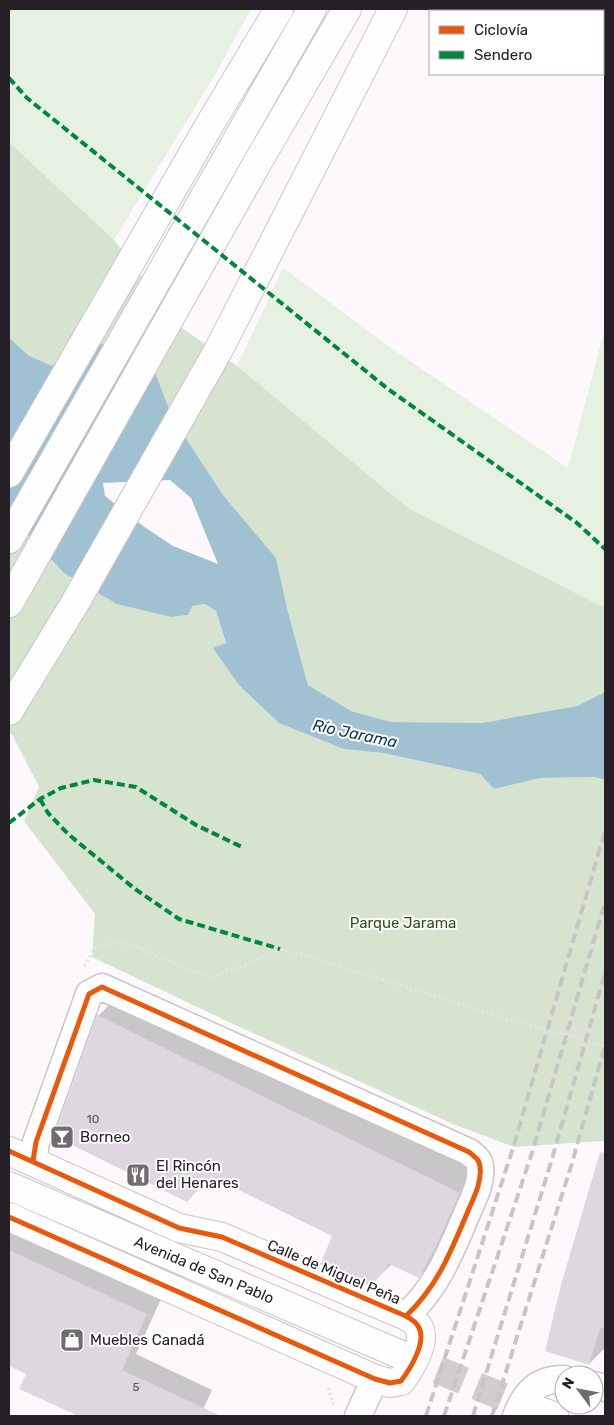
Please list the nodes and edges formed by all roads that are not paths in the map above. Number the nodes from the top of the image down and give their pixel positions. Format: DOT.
graph roads {
  1 [pos="279,9"];
  2 [pos="312,9"];
  3 [pos="347,9"];
  4 [pos="393,9"];
  5 [pos="9,473"];
  6 [pos="9,539"];
  7 [pos="9,603"];
  8 [pos="9,711"];
  9 [pos="21,1156"];
  10 [pos="9,1186"];
  11 [pos="9,1217"];
  12 [pos="406,1316"];
  13 [pos="399,1354"];
  14 [pos="375,1379"];
  15 [pos="554,1379"];
  16 [pos="534,1414"];
  17 [pos="358,1416"];
  1 -- 5 [label="main road"];
  2 -- 6 [label="main road"];
  3 -- 7 [label="main road"];
  4 -- 8 [label="main road"];
  9 -- 12 [label="main road, Calle de Miguel Peña"];
  9 -- 12 [label="street"];
  10 -- 13 [label="main road, Avenida de San Pablo"];
  11 -- 14 [label="main road, Calle de Miguel Peña"];
  12 -- 14 [label="main road, Calle de Miguel Peña"];
  14 -- 17 [label="street"];
  15 -- 16 [label="street"];
}
